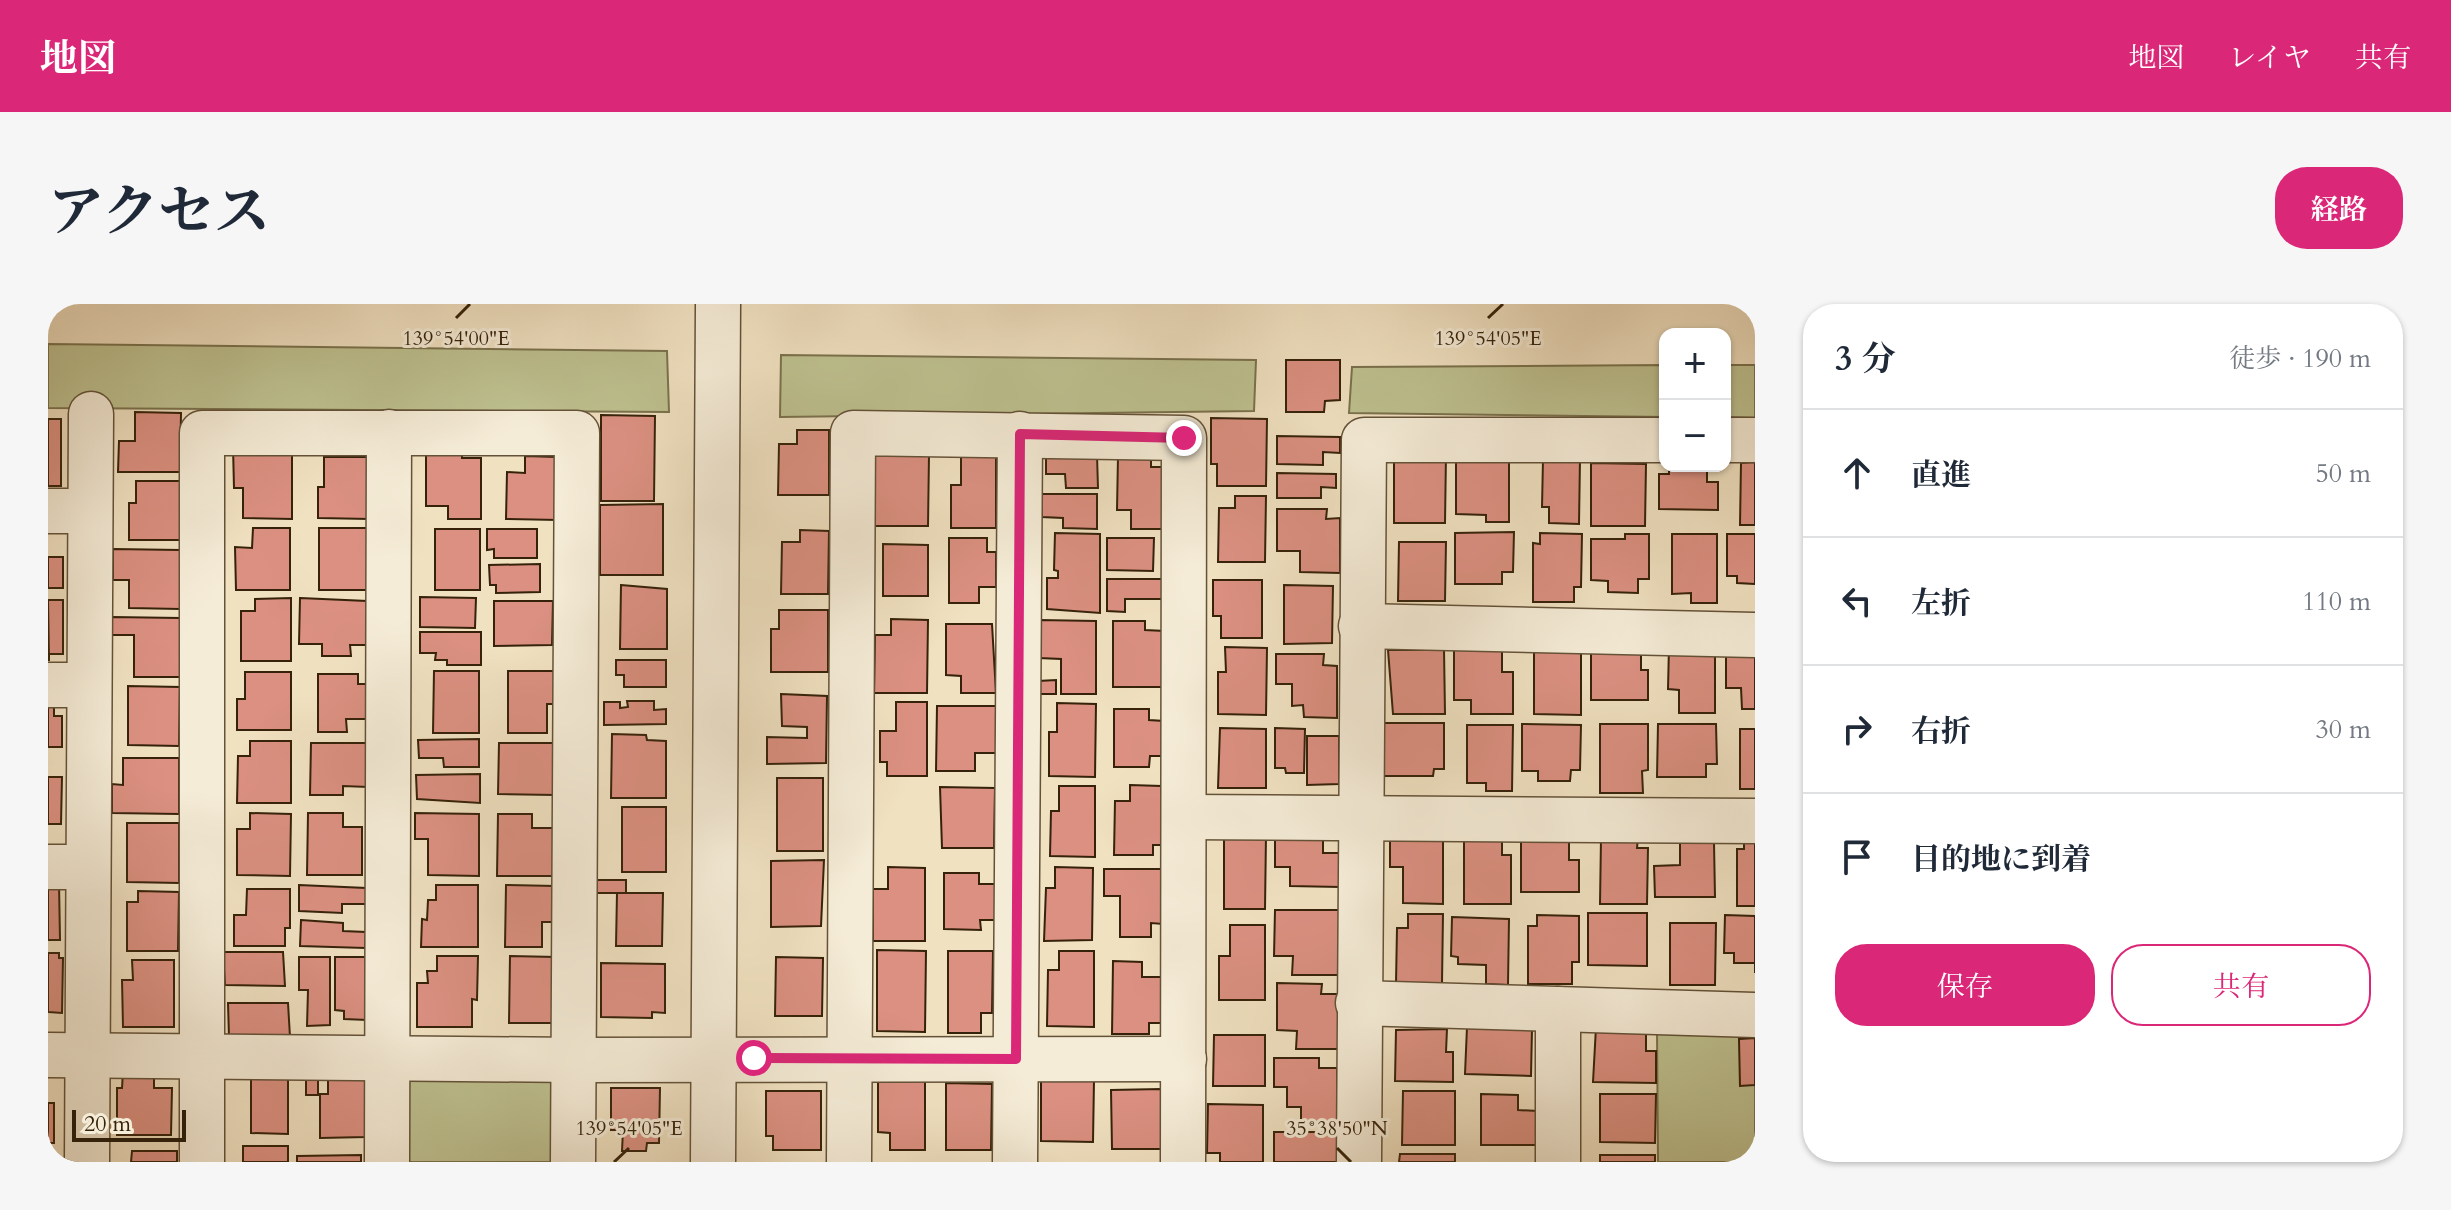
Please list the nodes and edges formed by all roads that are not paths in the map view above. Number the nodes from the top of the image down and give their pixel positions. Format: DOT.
graph roads {
  1 [pos="718,304"];
  2 [pos="91,414"];
  3 [pos="389,432"];
  4 [pos="1020,434"];
  5 [pos="1659,440"];
  6 [pos="1731,440"];
  7 [pos="1755,440"];
  8 [pos="69,511"];
  9 [pos="1361,626"];
  10 [pos="1755,635"];
  11 [pos="68,685"];
  12 [pos="1184,817"];
  13 [pos="1358,818"];
  14 [pos="1755,821"];
  15 [pos="68,867"];
  16 [pos="1358,1003"];
  17 [pos="1558,1009"];
  18 [pos="1755,1015"];
  19 [pos="68,1055"];
  20 [pos="203,1055"];
  21 [pos="389,1057"];
  22 [pos="713,1058"];
  23 [pos="850,1058"];
  24 [pos="1016,1059"];
  25 [pos="1184,1059"];
  26 [pos="575,1060"];
  27 [pos="87,1162"];
  28 [pos="202,1162"];
  29 [pos="387,1162"];
  30 [pos="573,1162"];
  31 [pos="713,1162"];
  32 [pos="849,1162"];
  33 [pos="1015,1162"];
  34 [pos="1183,1162"];
  35 [pos="1359,1162"];
  36 [pos="1558,1162"];
  1 -- 22 [label="street"];
  2 -- 8 [label="street"];
  3 -- 20 [label="street"];
  3 -- 21 [label="street"];
  3 -- 26 [label="street"];
  4 -- 12 [label="street"];
  4 -- 23 [label="street"];
  4 -- 24 [label="street"];
  5 -- 9 [label="street"];
  6 -- 7 [label="street"];
  8 -- 11 [label="street"];
  9 -- 10 [label="street"];
  9 -- 13 [label="street"];
  11 -- 15 [label="street"];
  12 -- 13 [label="street"];
  12 -- 25 [label="street"];
  13 -- 14 [label="street"];
  13 -- 16 [label="street"];
  15 -- 19 [label="street"];
  16 -- 17 [label="street"];
  16 -- 35 [label="street"];
  17 -- 18 [label="street"];
  17 -- 36 [label="street"];
  19 -- 20 [label="street"];
  19 -- 27 [label="street"];
  20 -- 21 [label="street"];
  20 -- 28 [label="street"];
  21 -- 26 [label="street"];
  21 -- 29 [label="street"];
  22 -- 23 [label="street"];
  22 -- 26 [label="street"];
  22 -- 31 [label="street"];
  23 -- 24 [label="street"];
  23 -- 32 [label="street"];
  24 -- 25 [label="street"];
  24 -- 33 [label="street"];
  25 -- 34 [label="street"];
  26 -- 30 [label="street"];
}
